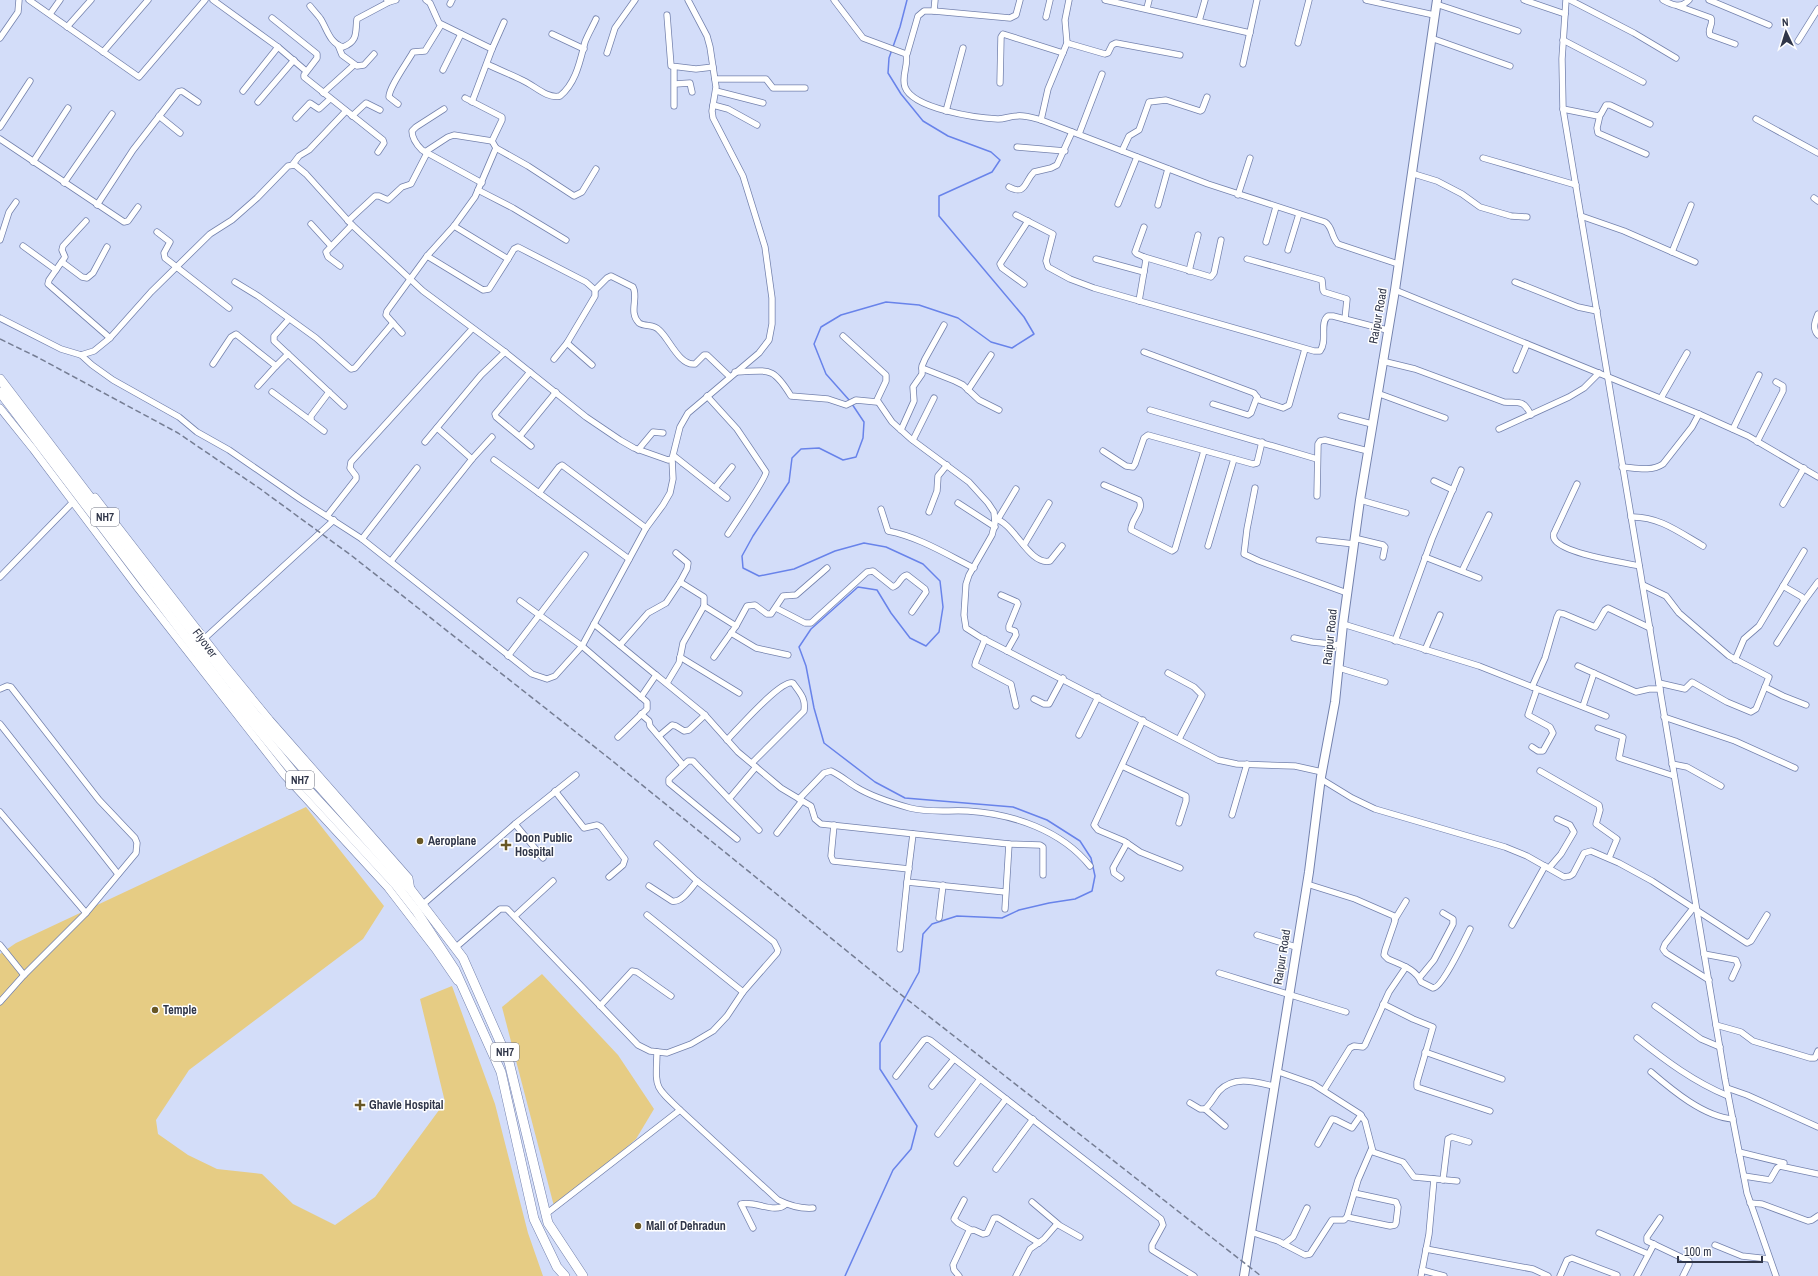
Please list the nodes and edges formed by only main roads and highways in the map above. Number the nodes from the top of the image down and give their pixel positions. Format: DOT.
graph roads {
  1 [pos="1437,2"];
  2 [pos="0,379"];
  3 [pos="0,392"];
  4 [pos="206,657"];
  5 [pos="408,893"];
  6 [pos="565,1276"];
  7 [pos="583,1276"];
  8 [pos="1244,1276"];
  1 -- 8 [label="main road, Raipur Road"];
  2 -- 4 [label="highway, Flyover / NH7"];
  3 -- 4 [label="highway, Flyover / NH7"];
  4 -- 5 [label="highway, Flyover / NH7"];
  4 -- 5 [label="highway, Flyover / NH7"];
  5 -- 6 [label="highway, NH7"];
  5 -- 7 [label="highway, NH7"];
}
